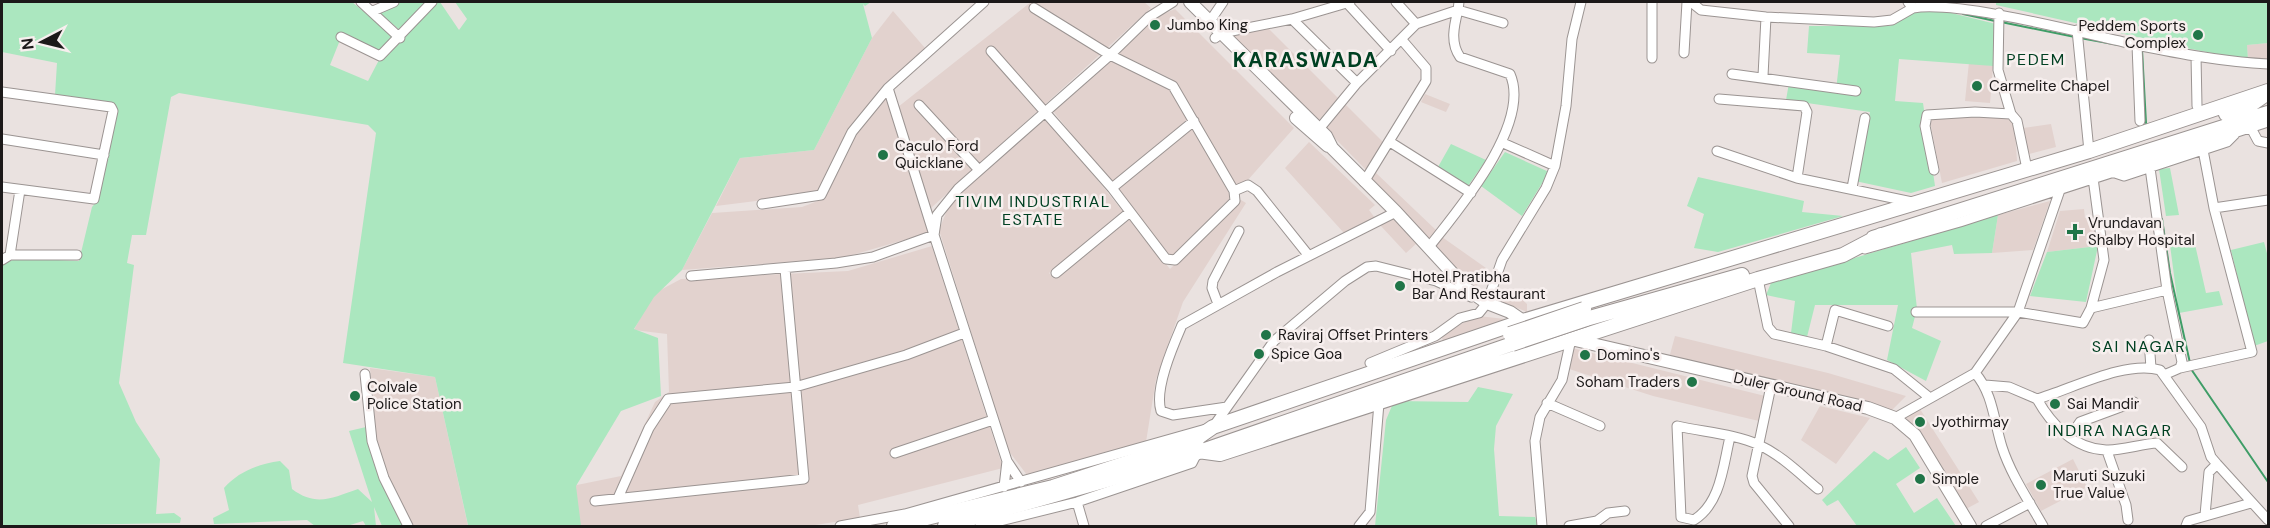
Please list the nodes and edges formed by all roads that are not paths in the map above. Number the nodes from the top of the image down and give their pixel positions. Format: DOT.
graph roads {
  1 [pos="361,2"];
  2 [pos="394,2"];
  3 [pos="432,2"];
  4 [pos="984,2"];
  5 [pos="1173,2"];
  6 [pos="1179,2"];
  7 [pos="1190,2"];
  8 [pos="1223,2"];
  9 [pos="1349,2"];
  10 [pos="1396,2"];
  11 [pos="1581,2"];
  12 [pos="1652,2"];
  13 [pos="1689,2"];
  14 [pos="1910,4"];
  15 [pos="1459,6"];
  16 [pos="1035,8"];
  17 [pos="373,11"];
  18 [pos="1999,13"];
  19 [pos="1766,17"];
  20 [pos="1292,19"];
  21 [pos="1209,21"];
  22 [pos="1503,23"];
  23 [pos="1416,24"];
  24 [pos="2077,30"];
  25 [pos="1219,35"];
  26 [pos="341,38"];
  27 [pos="400,38"];
  28 [pos="1401,40"];
  29 [pos="2137,45"];
  30 [pos="991,51"];
  31 [pos="1391,51"];
  32 [pos="1684,53"];
  33 [pos="1110,55"];
  34 [pos="2196,56"];
  35 [pos="1652,58"];
  36 [pos="2268,64"];
  37 [pos="1732,74"];
  38 [pos="1763,76"];
  39 [pos="1357,83"];
  40 [pos="888,88"];
  41 [pos="1856,91"];
  42 [pos="2,92"];
  43 [pos="2268,92"];
  44 [pos="1719,99"];
  45 [pos="919,105"];
  46 [pos="2197,106"];
  47 [pos="1046,111"];
  48 [pos="2268,113"];
  49 [pos="2011,114"];
  50 [pos="1865,118"];
  51 [pos="1194,121"];
  52 [pos="2140,121"];
  53 [pos="2268,123"];
  54 [pos="2251,128"];
  55 [pos="1319,129"];
  56 [pos="2237,132"];
  57 [pos="2,139"];
  58 [pos="1390,142"];
  59 [pos="1503,143"];
  60 [pos="2268,143"];
  61 [pos="1332,148"];
  62 [pos="2203,150"];
  63 [pos="2089,151"];
  64 [pos="1717,152"];
  65 [pos="104,155"];
  66 [pos="1555,166"];
  67 [pos="2150,168"];
  68 [pos="2027,169"];
  69 [pos="979,170"];
  70 [pos="1934,170"];
  71 [pos="2112,172"];
  72 [pos="1797,178"];
  73 [pos="2093,178"];
  74 [pos="1364,182"];
  75 [pos="2,187"];
  76 [pos="1112,188"];
  77 [pos="1852,188"];
  78 [pos="20,190"];
  79 [pos="2060,190"];
  80 [pos="1234,191"];
  81 [pos="1471,193"];
  82 [pos="2268,200"];
  83 [pos="1912,202"];
  84 [pos="762,204"];
  85 [pos="2214,208"];
  86 [pos="1130,212"];
  87 [pos="1396,212"];
  88 [pos="1239,231"];
  89 [pos="934,235"];
  90 [pos="1881,235"];
  91 [pos="1429,247"];
  92 [pos="77,255"];
  93 [pos="1843,255"];
  94 [pos="1309,256"];
  95 [pos="6,257"];
  96 [pos="785,269"];
  97 [pos="1056,273"];
  98 [pos="691,276"];
  99 [pos="1758,279"];
  100 [pos="2167,290"];
  101 [pos="1487,303"];
  102 [pos="1218,304"];
  103 [pos="2091,308"];
  104 [pos="1562,309"];
  105 [pos="1916,312"];
  106 [pos="2018,312"];
  107 [pos="1585,314"];
  108 [pos="1523,321"];
  109 [pos="1888,326"];
  110 [pos="964,333"];
  111 [pos="1571,339"];
  112 [pos="2149,340"];
  113 [pos="1438,342"];
  114 [pos="1826,346"];
  115 [pos="1532,352"];
  116 [pos="1370,363"];
  117 [pos="2151,368"];
  118 [pos="2180,368"];
  119 [pos="365,374"];
  120 [pos="1975,374"];
  121 [pos="2164,375"];
  122 [pos="1985,385"];
  123 [pos="1770,386"];
  124 [pos="795,387"];
  125 [pos="1930,398"];
  126 [pos="2037,399"];
  127 [pos="2134,402"];
  128 [pos="1379,403"];
  129 [pos="1547,403"];
  130 [pos="1227,406"];
  131 [pos="1895,418"];
  132 [pos="993,420"];
  133 [pos="1600,426"];
  134 [pos="1213,427"];
  135 [pos="1730,437"];
  136 [pos="2070,437"];
  137 [pos="1758,444"];
  138 [pos="1194,447"];
  139 [pos="2107,450"];
  140 [pos="895,453"];
  141 [pos="1007,461"];
  142 [pos="2217,464"];
  143 [pos="2182,467"];
  144 [pos="1021,482"];
  145 [pos="1004,487"];
  146 [pos="1818,489"];
  147 [pos="618,498"];
  148 [pos="595,501"];
  149 [pos="1077,502"];
  150 [pos="2030,503"];
  151 [pos="2251,503"];
  152 [pos="1624,511"];
  153 [pos="2205,516"];
  154 [pos="2128,520"];
  155 [pos="2268,520"];
  156 [pos="408,526"];
  157 [pos="840,526"];
  158 [pos="894,526"];
  159 [pos="945,526"];
  160 [pos="980,526"];
  161 [pos="1084,526"];
  162 [pos="1359,526"];
  163 [pos="1542,526"];
  164 [pos="1569,526"];
  165 [pos="1789,526"];
  166 [pos="1970,526"];
  167 [pos="1986,526"];
  168 [pos="2043,526"];
  169 [pos="2186,526"];
  1 -- 17 [label="street"];
  2 -- 17 [label="street"];
  3 -- 27 [label="street"];
  4 -- 40 [label="street"];
  5 -- 33 [label="street"];
  6 -- 25 [label="main road"];
  7 -- 21 [label="main road"];
  8 -- 21 [label="street"];
  9 -- 20 [label="street"];
  9 -- 31 [label="street"];
  10 -- 23 [label="street"];
  11 -- 66 [label="street"];
  12 -- 35 [label="street"];
  13 -- 19 [label="street"];
  13 -- 32 [label="street"];
  14 -- 18 [label="street"];
  14 -- 19 [label="street"];
  15 -- 22 [label="street"];
  15 -- 23 [label="street"];
  15 -- 59 [label="street"];
  16 -- 33 [label="street"];
  17 -- 27 [label="street"];
  18 -- 24 [label="street"];
  18 -- 49 [label="street"];
  19 -- 38 [label="street"];
  20 -- 25 [label="street"];
  20 -- 39 [label="street"];
  21 -- 25 [label="main road"];
  23 -- 28 [label="street"];
  24 -- 29 [label="street"];
  24 -- 63 [label="street"];
  25 -- 55 [label="main road"];
  25 -- 61 [label="main road"];
  26 -- 27 [label="street"];
  28 -- 31 [label="street"];
  28 -- 58 [label="street"];
  29 -- 34 [label="street"];
  29 -- 52 [label="street"];
  30 -- 47 [label="street"];
  31 -- 39 [label="street"];
  33 -- 47 [label="street"];
  33 -- 51 [label="street"];
  34 -- 36 [label="street"];
  34 -- 46 [label="street"];
  37 -- 38 [label="street"];
  38 -- 41 [label="street"];
  39 -- 55 [label="street"];
  40 -- 84 [label="street"];
  40 -- 89 [label="street"];
  42 -- 65 [label="street"];
  43 -- 63 [label="highway"];
  43 -- 107 [label="highway"];
  44 -- 72 [label="street"];
  45 -- 69 [label="street"];
  47 -- 69 [label="street"];
  47 -- 76 [label="street"];
  48 -- 90 [label="highway"];
  49 -- 68 [label="street"];
  49 -- 70 [label="street"];
  50 -- 77 [label="street"];
  51 -- 76 [label="street"];
  51 -- 80 [label="street"];
  53 -- 54 [label="street"];
  54 -- 56 [label="street"];
  54 -- 60 [label="street"];
  55 -- 61 [label="main road"];
  56 -- 62 [label="street"];
  56 -- 71 [label="street"];
  57 -- 65 [label="street"];
  58 -- 74 [label="street"];
  58 -- 81 [label="street"];
  59 -- 66 [label="street"];
  59 -- 81 [label="street"];
  61 -- 74 [label="main road"];
  62 -- 67 [label="street"];
  62 -- 85 [label="street"];
  63 -- 68 [label="highway"];
  64 -- 72 [label="street"];
  65 -- 78 [label="street"];
  66 -- 101 [label="street"];
  67 -- 71 [label="street"];
  67 -- 100 [label="street"];
  68 -- 83 [label="highway"];
  69 -- 89 [label="street"];
  71 -- 73 [label="street"];
  72 -- 77 [label="street"];
  73 -- 79 [label="street"];
  73 -- 103 [label="street"];
  74 -- 87 [label="main road"];
  75 -- 78 [label="street"];
  76 -- 86 [label="street"];
  77 -- 83 [label="street"];
  78 -- 95 [label="street"];
  79 -- 93 [label="street"];
  79 -- 106 [label="street"];
  80 -- 86 [label="street"];
  80 -- 94 [label="street"];
  81 -- 91 [label="street"];
  82 -- 85 [label="street"];
  83 -- 104 [label="highway"];
  85 -- 118 [label="street"];
  86 -- 97 [label="street"];
  87 -- 91 [label="main road"];
  87 -- 94 [label="street"];
  88 -- 102 [label="street"];
  89 -- 96 [label="street"];
  89 -- 110 [label="street"];
  90 -- 93 [label="highway"];
  90 -- 107 [label="highway"];
  91 -- 101 [label="main road"];
  92 -- 95 [label="street"];
  93 -- 99 [label="highway"];
  94 -- 102 [label="street"];
  96 -- 98 [label="street"];
  96 -- 124 [label="street"];
  99 -- 111 [label="highway"];
  99 -- 114 [label="street"];
  100 -- 103 [label="street"];
  100 -- 118 [label="street"];
  101 -- 108 [label="main road"];
  101 -- 113 [label="street"];
  101 -- 130 [label="street"];
  102 -- 130 [label="street"];
  103 -- 106 [label="street"];
  104 -- 108 [label="highway"];
  104 -- 111 [label="highway"];
  105 -- 106 [label="street"];
  106 -- 120 [label="street"];
  107 -- 138 [label="highway, bridge"];
  108 -- 113 [label="highway"];
  108 -- 115 [label="highway"];
  109 -- 114 [label="street"];
  110 -- 124 [label="street"];
  110 -- 132 [label="street"];
  111 -- 115 [label="highway"];
  111 -- 123 [label="main road, Duler Ground Road"];
  111 -- 129 [label="street"];
  112 -- 117 [label="street"];
  113 -- 116 [label="street"];
  113 -- 134 [label="highway"];
  114 -- 125 [label="street"];
  115 -- 128 [label="highway"];
  117 -- 121 [label="street"];
  117 -- 126 [label="street"];
  118 -- 121 [label="street"];
  119 -- 156 [label="street"];
  120 -- 122 [label="street"];
  120 -- 125 [label="street"];
  121 -- 142 [label="street"];
  122 -- 126 [label="street"];
  122 -- 150 [label="street"];
  123 -- 131 [label="main road, Duler Ground Road"];
  123 -- 137 [label="street"];
  124 -- 147 [label="street"];
  124 -- 147 [label="street"];
  125 -- 131 [label="street"];
  126 -- 136 [label="street"];
  127 -- 136 [label="street"];
  128 -- 138 [label="highway"];
  128 -- 162 [label="street"];
  129 -- 133 [label="street"];
  129 -- 163 [label="street"];
  130 -- 134 [label="street"];
  131 -- 166 [label="main road, Duler Ground Road"];
  132 -- 140 [label="street"];
  132 -- 141 [label="street"];
  134 -- 138 [label="highway"];
  134 -- 144 [label="street"];
  135 -- 135 [label="street"];
  135 -- 137 [label="street"];
  136 -- 139 [label="street"];
  137 -- 146 [label="street"];
  137 -- 165 [label="street"];
  138 -- 149 [label="street"];
  138 -- 158 [label="highway"];
  138 -- 159 [label="highway"];
  139 -- 143 [label="street"];
  139 -- 154 [label="street"];
  141 -- 144 [label="street"];
  141 -- 145 [label="street"];
  142 -- 151 [label="street"];
  142 -- 153 [label="street"];
  144 -- 145 [label="street"];
  145 -- 157 [label="street"];
  147 -- 148 [label="street"];
  149 -- 160 [label="street"];
  149 -- 161 [label="street"];
  150 -- 167 [label="street"];
  150 -- 168 [label="street"];
  151 -- 153 [label="street"];
  151 -- 155 [label="street"];
  152 -- 164 [label="street"];
  153 -- 169 [label="street"];
}
